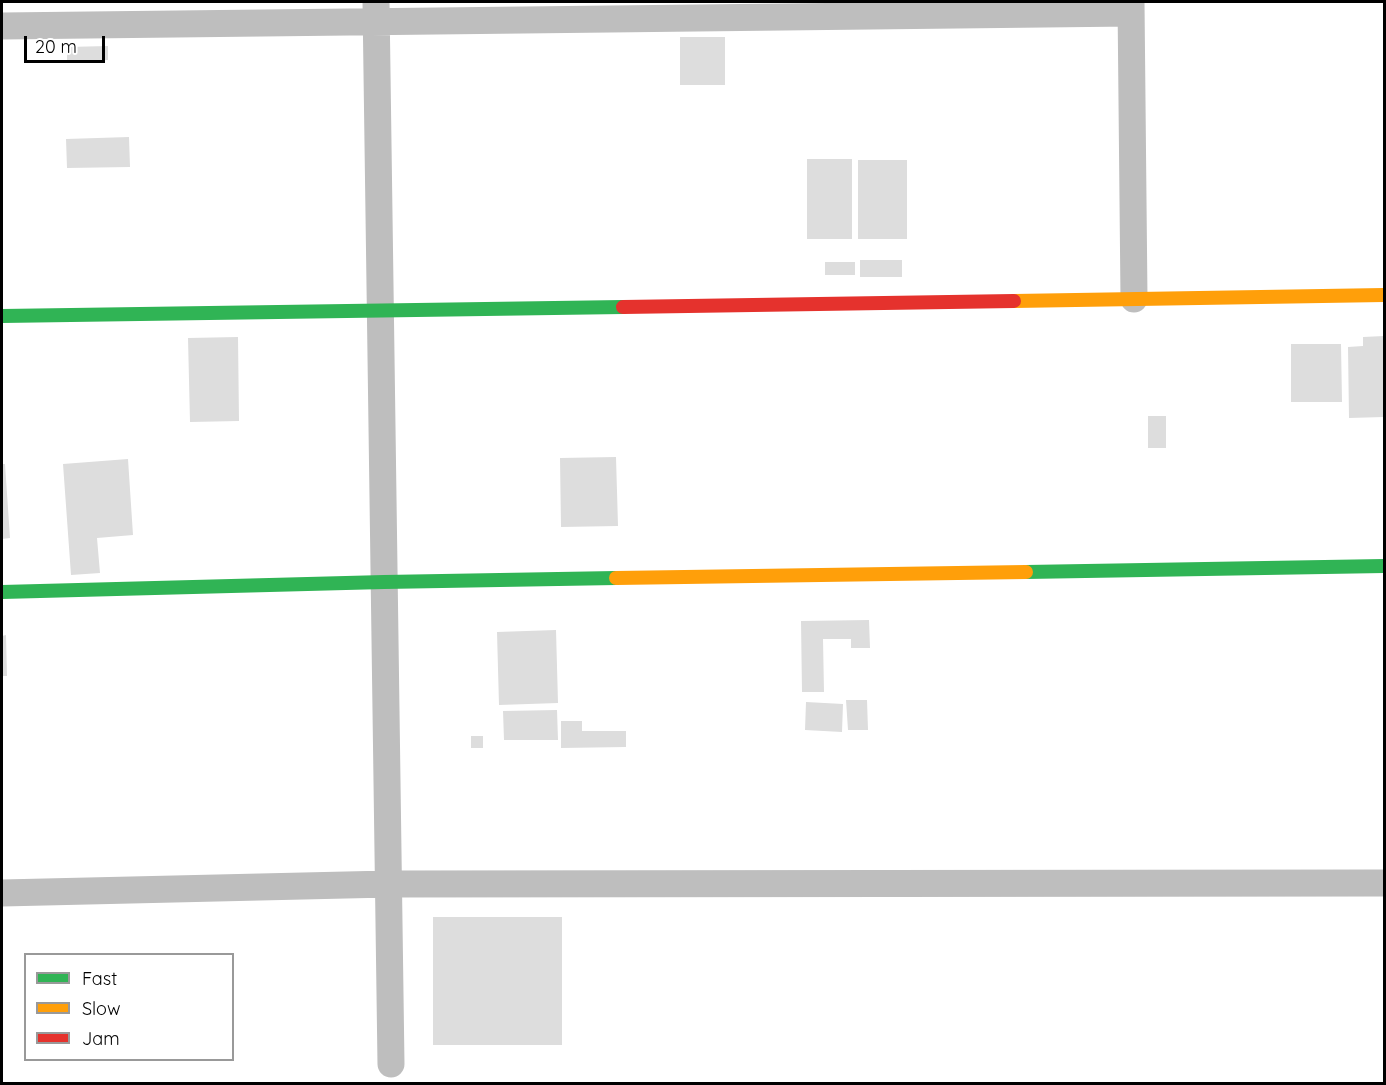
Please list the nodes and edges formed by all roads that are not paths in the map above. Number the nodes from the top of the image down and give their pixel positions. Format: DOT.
graph roads {
  1 [pos="1131,7"];
  2 [pos="376,12"];
  3 [pos="2,26"];
  4 [pos="1384,295"];
  5 [pos="1134,299"];
  6 [pos="381,311"];
  7 [pos="2,316"];
  8 [pos="1384,566"];
  9 [pos="384,582"];
  10 [pos="2,592"];
  11 [pos="1384,883"];
  12 [pos="388,884"];
  13 [pos="2,893"];
  14 [pos="391,1064"];
  1 -- 2 [label="street"];
  1 -- 5 [label="street"];
  2 -- 3 [label="street"];
  2 -- 6 [label="street"];
  4 -- 5 [label="street"];
  5 -- 6 [label="street"];
  6 -- 7 [label="street"];
  6 -- 9 [label="street"];
  8 -- 9 [label="street"];
  9 -- 10 [label="street"];
  9 -- 12 [label="street"];
  11 -- 12 [label="street"];
  12 -- 13 [label="street"];
  12 -- 14 [label="street"];
}
